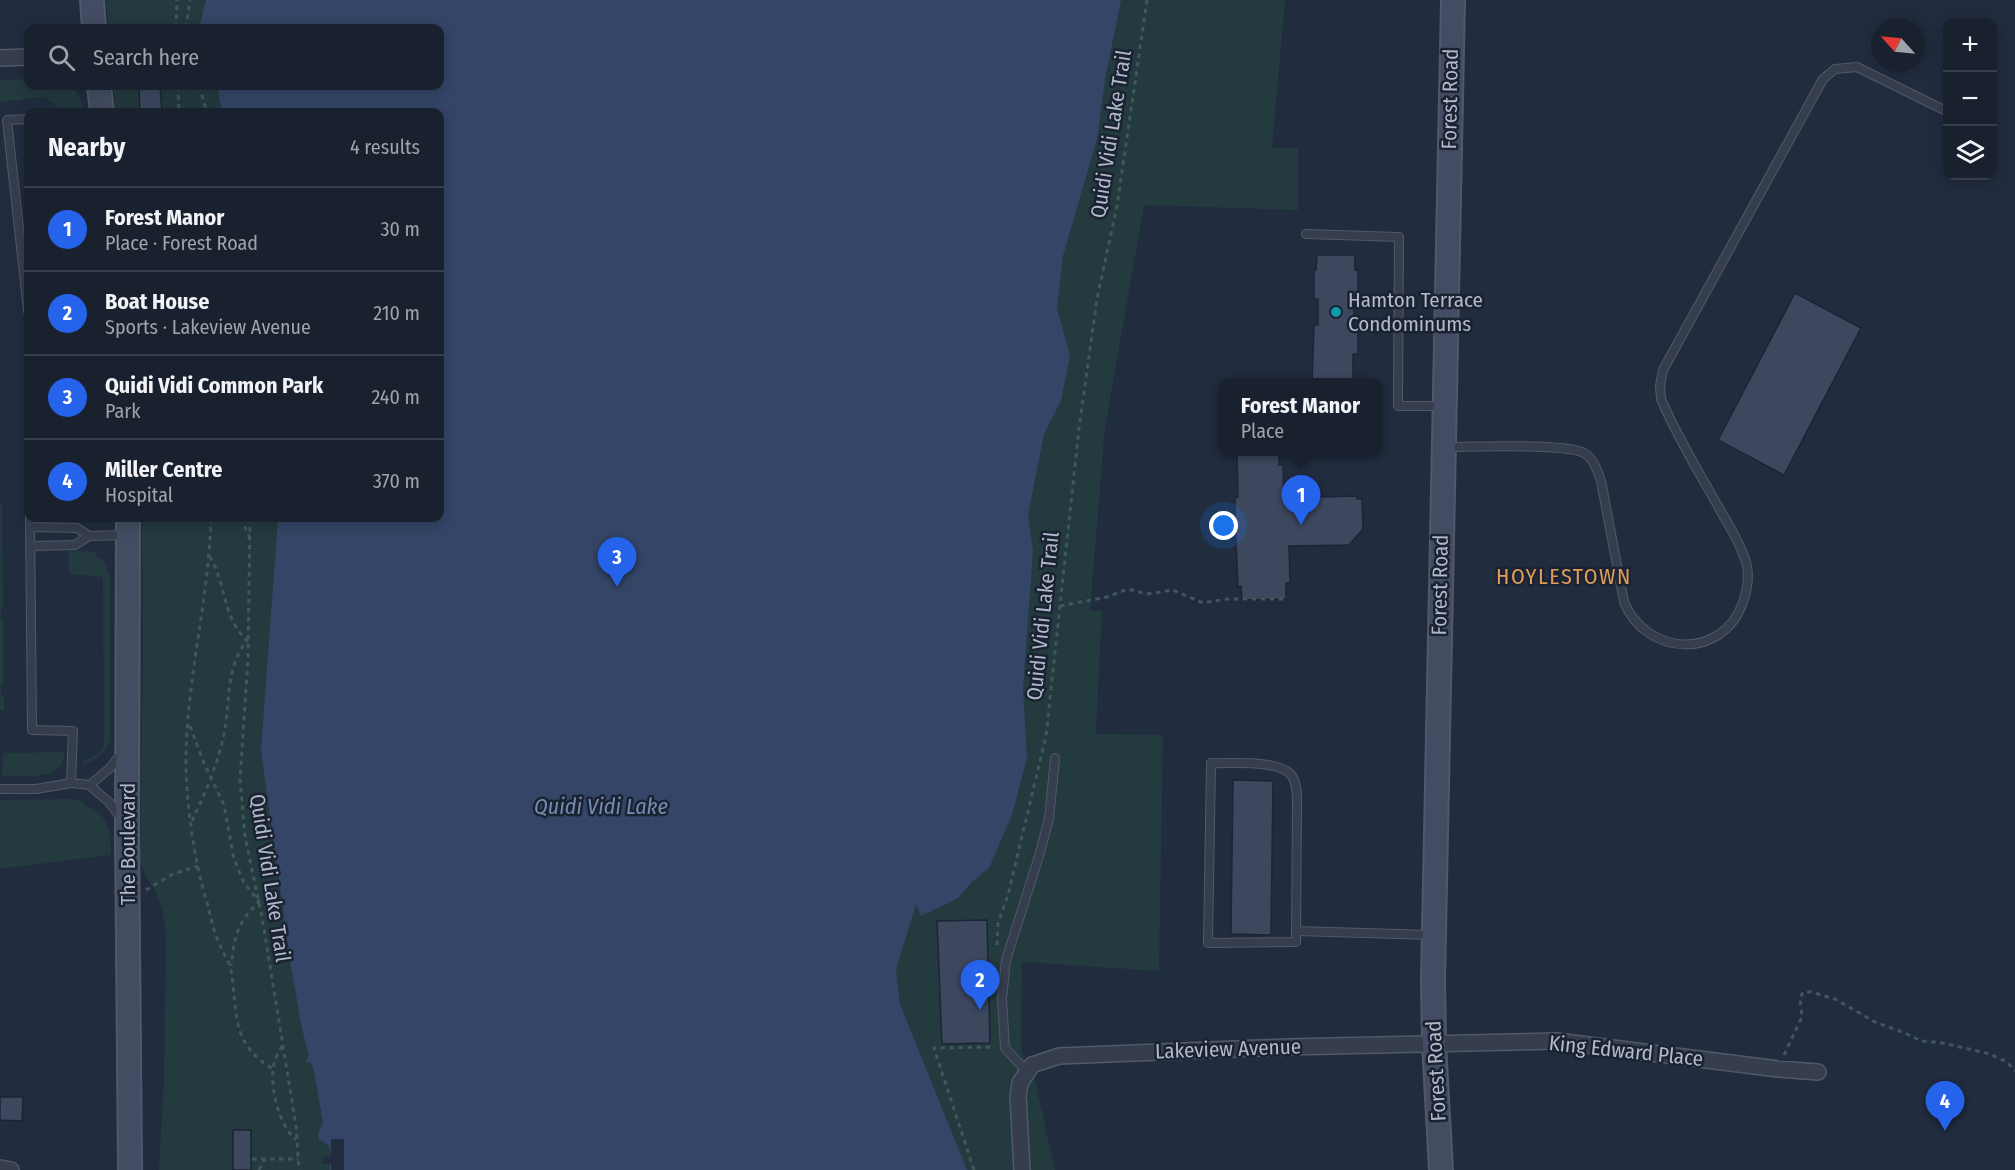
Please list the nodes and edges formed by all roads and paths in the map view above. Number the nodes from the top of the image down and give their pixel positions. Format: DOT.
graph roads {
  1 [pos="92,0"];
  2 [pos="177,0"];
  3 [pos="190,0"];
  4 [pos="1147,0"];
  5 [pos="1453,0"];
  6 [pos="94,24"];
  7 [pos="176,24"];
  8 [pos="187,24"];
  9 [pos="24,57"];
  10 [pos="0,58"];
  11 [pos="99,90"];
  12 [pos="178,90"];
  13 [pos="200,90"];
  14 [pos="102,108"];
  15 [pos="179,108"];
  16 [pos="206,108"];
  17 [pos="1943,110"];
  18 [pos="24,119"];
  19 [pos="1306,234"];
  20 [pos="24,275"];
  21 [pos="1443,406"];
  22 [pos="1443,447"];
  23 [pos="30,522"];
  24 [pos="211,522"];
  25 [pos="243,522"];
  26 [pos="250,522"];
  27 [pos="128,526"];
  28 [pos="30,527"];
  29 [pos="89,536"];
  30 [pos="250,540"];
  31 [pos="30,546"];
  32 [pos="210,557"];
  33 [pos="1286,599"];
  34 [pos="1060,606"];
  35 [pos="247,641"];
  36 [pos="189,723"];
  37 [pos="128,729"];
  38 [pos="1055,758"];
  39 [pos="210,775"];
  40 [pos="72,783"];
  41 [pos="90,785"];
  42 [pos="0,789"];
  43 [pos="191,823"];
  44 [pos="127,831"];
  45 [pos="198,866"];
  46 [pos="152,886"];
  47 [pos="259,901"];
  48 [pos="1296,931"];
  49 [pos="1433,935"];
  50 [pos="997,947"];
  51 [pos="231,967"];
  52 [pos="994,1036"];
  53 [pos="1434,1044"];
  54 [pos="282,1046"];
  55 [pos="273,1069"];
  56 [pos="1778,1069"];
  57 [pos="1026,1071"];
  58 [pos="2015,1071"];
  59 [pos="1818,1072"];
  60 [pos="298,1141"];
  61 [pos="252,1159"];
  62 [pos="265,1159"];
  63 [pos="298,1159"];
  64 [pos="0,1168"];
  65 [pos="11,1170"];
  66 [pos="130,1170"];
  67 [pos="259,1170"];
  68 [pos="299,1170"];
  69 [pos="974,1170"];
  70 [pos="1022,1170"];
  71 [pos="1441,1170"];
  1 -- 6 [label="street"];
  2 -- 7 [label="path"];
  3 -- 8 [label="path"];
  4 -- 34 [label="path, Quidi Vidi Lake Trail"];
  5 -- 21 [label="street, Forest Road"];
  9 -- 10 [label="street"];
  11 -- 14 [label="street"];
  12 -- 15 [label="path"];
  13 -- 16 [label="path"];
  17 -- 22 [label="lane"];
  18 -- 20 [label="lane"];
  19 -- 21 [label="lane"];
  21 -- 22 [label="street, Forest Road"];
  22 -- 49 [label="street, Forest Road"];
  23 -- 28 [label="lane"];
  24 -- 32 [label="path"];
  25 -- 30 [label="path"];
  26 -- 30 [label="path, Quidi Vidi Lake Trail"];
  27 -- 29 [label="lane"];
  27 -- 37 [label="street, The Boulevard"];
  28 -- 29 [label="lane"];
  28 -- 31 [label="lane"];
  29 -- 31 [label="lane"];
  30 -- 35 [label="path, Quidi Vidi Lake Trail"];
  31 -- 40 [label="lane"];
  32 -- 35 [label="path"];
  32 -- 36 [label="path"];
  33 -- 34 [label="path"];
  34 -- 50 [label="path, Quidi Vidi Lake Trail"];
  35 -- 39 [label="path"];
  35 -- 47 [label="path, Quidi Vidi Lake Trail"];
  36 -- 39 [label="path"];
  36 -- 43 [label="path"];
  37 -- 41 [label="lane"];
  37 -- 44 [label="street, The Boulevard"];
  38 -- 57 [label="lane"];
  39 -- 43 [label="path"];
  39 -- 47 [label="path"];
  40 -- 41 [label="lane"];
  40 -- 42 [label="lane"];
  41 -- 44 [label="lane"];
  43 -- 45 [label="path"];
  44 -- 66 [label="street, The Boulevard"];
  45 -- 46 [label="path"];
  45 -- 51 [label="path"];
  47 -- 51 [label="path"];
  47 -- 54 [label="path, Quidi Vidi Lake Trail"];
  48 -- 48 [label="lane"];
  48 -- 49 [label="lane"];
  49 -- 53 [label="street, Forest Road"];
  51 -- 55 [label="path"];
  52 -- 69 [label="path"];
  53 -- 56 [label="street, King Edward Place"];
  53 -- 57 [label="street, Lakeview Avenue"];
  53 -- 71 [label="street, Forest Road"];
  54 -- 55 [label="path"];
  54 -- 60 [label="path, Quidi Vidi Lake Trail"];
  55 -- 60 [label="path"];
  56 -- 58 [label="path"];
  56 -- 59 [label="street, King Edward Place"];
  57 -- 70 [label="street"];
  60 -- 63 [label="path, Quidi Vidi Lake Trail"];
  61 -- 62 [label="path"];
  62 -- 63 [label="path"];
  62 -- 67 [label="path"];
  63 -- 68 [label="path, Quidi Vidi Lake Trail"];
  64 -- 65 [label="street"];
}
